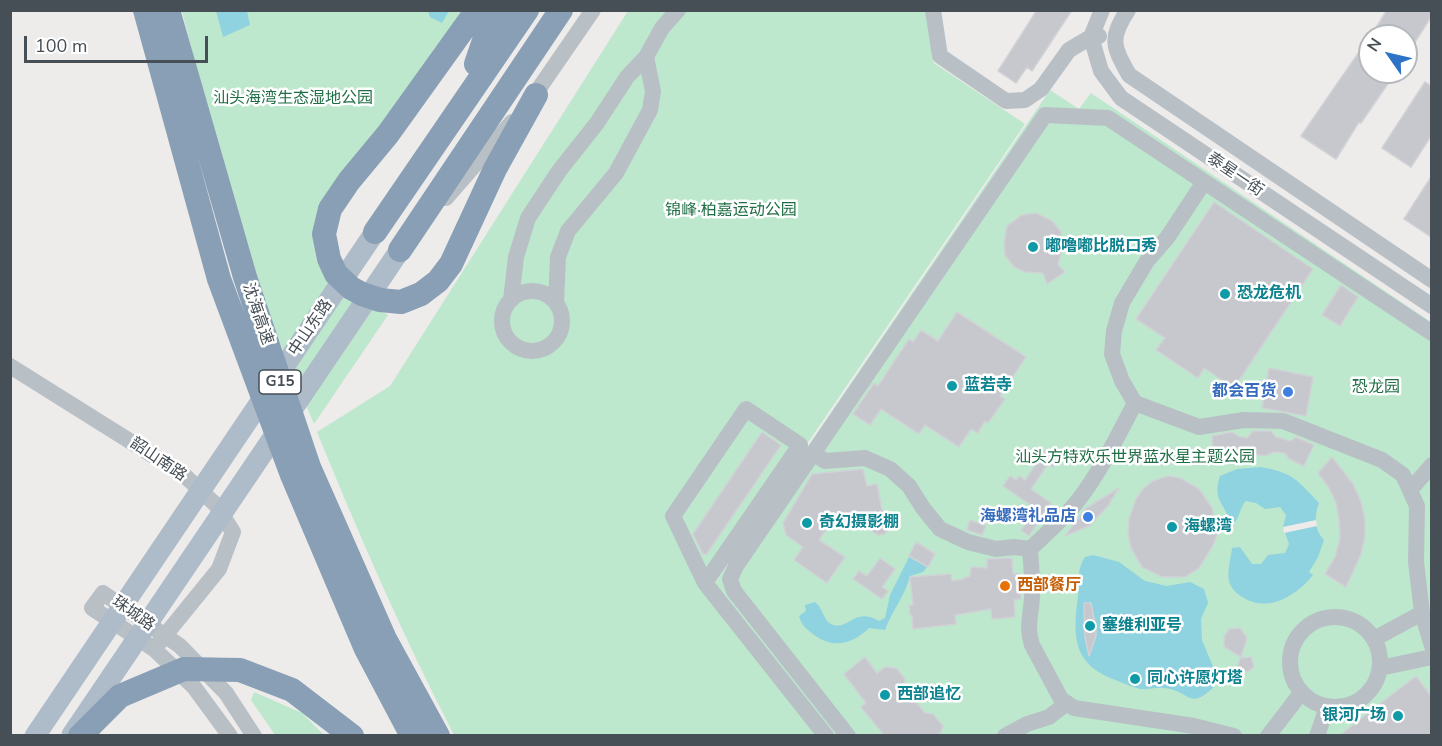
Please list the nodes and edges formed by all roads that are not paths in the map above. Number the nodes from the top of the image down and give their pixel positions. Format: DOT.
graph roads {
  1 [pos="138,10"];
  2 [pos="145,10"];
  3 [pos="168,10"];
  4 [pos="477,10"];
  5 [pos="502,10"];
  6 [pos="512,10"];
  7 [pos="527,10"];
  8 [pos="561,10"];
  9 [pos="593,10"];
  10 [pos="678,10"];
  11 [pos="933,10"];
  12 [pos="1102,10"];
  13 [pos="1128,10"];
  14 [pos="1115,33"];
  15 [pos="1091,37"];
  16 [pos="646,57"];
  17 [pos="476,64"];
  18 [pos="536,95"];
  19 [pos="177,127"];
  20 [pos="1204,182"];
  21 [pos="399,199"];
  22 [pos="375,232"];
  23 [pos="400,250"];
  24 [pos="1431,280"];
  25 [pos="511,300"];
  26 [pos="556,303"];
  27 [pos="1431,306"];
  28 [pos="1431,333"];
  29 [pos="10,366"];
  30 [pos="1135,403"];
  31 [pos="813,453"];
  32 [pos="1431,465"];
  33 [pos="1410,490"];
  34 [pos="1030,549"];
  35 [pos="705,583"];
  36 [pos="1426,622"];
  37 [pos="166,636"];
  38 [pos="1374,639"];
  39 [pos="1431,646"];
  40 [pos="154,649"];
  41 [pos="1431,657"];
  42 [pos="1380,668"];
  43 [pos="1301,693"];
  44 [pos="1067,703"];
  45 [pos="1327,707"];
  46 [pos="35,735"];
  47 [pos="72,735"];
  48 [pos="80,735"];
  49 [pos="230,735"];
  50 [pos="254,735"];
  51 [pos="352,735"];
  52 [pos="412,735"];
  53 [pos="438,735"];
  54 [pos="826,735"];
  55 [pos="848,735"];
  56 [pos="1005,735"];
  57 [pos="1234,735"];
  58 [pos="1268,735"];
  59 [pos="1317,735"];
  1 -- 19 [label="highway"];
  2 -- 19 [label="highway, 沈海高速 / G15"];
  3 -- 53 [label="highway, 沈海高速 / G15"];
  4 -- 18 [label="highway"];
  5 -- 17 [label="highway"];
  6 -- 17 [label="street"];
  7 -- 21 [label="highway, 中山东路"];
  8 -- 23 [label="highway, 中山东路"];
  9 -- 18 [label="street"];
  10 -- 16 [label="street"];
  11 -- 15 [label="street"];
  12 -- 15 [label="street"];
  13 -- 14 [label="street"];
  14 -- 15 [label="street"];
  14 -- 24 [label="street, 泰星一街"];
  15 -- 27 [label="street, 泰星一街"];
  16 -- 25 [label="street"];
  16 -- 26 [label="street"];
  17 -- 21 [label="street"];
  18 -- 23 [label="street"];
  19 -- 52 [label="highway, 沈海高速 / G15"];
  20 -- 28 [label="street"];
  20 -- 30 [label="street"];
  20 -- 31 [label="street"];
  21 -- 22 [label="highway, 中山东路"];
  22 -- 46 [label="main road, 中山东路"];
  23 -- 47 [label="main road, 中山东路"];
  25 -- 26 [label="street"];
  25 -- 26 [label="street"];
  29 -- 37 [label="street, 韶山南路"];
  30 -- 33 [label="street"];
  30 -- 34 [label="street"];
  31 -- 34 [label="street"];
  31 -- 55 [label="street"];
  32 -- 33 [label="street"];
  33 -- 36 [label="street"];
  34 -- 44 [label="street"];
  35 -- 35 [label="street"];
  35 -- 54 [label="street"];
  36 -- 38 [label="street"];
  36 -- 39 [label="street"];
  37 -- 40 [label="street, 韶山南路"];
  37 -- 40 [label="street, 珠城路"];
  37 -- 50 [label="street, 珠城路"];
  38 -- 42 [label="street"];
  38 -- 43 [label="street"];
  40 -- 49 [label="street, 珠城路"];
  41 -- 42 [label="street"];
  42 -- 45 [label="street"];
  43 -- 45 [label="street"];
  43 -- 58 [label="street"];
  44 -- 56 [label="street"];
  44 -- 57 [label="street"];
  45 -- 59 [label="street"];
  48 -- 51 [label="highway"];
}
